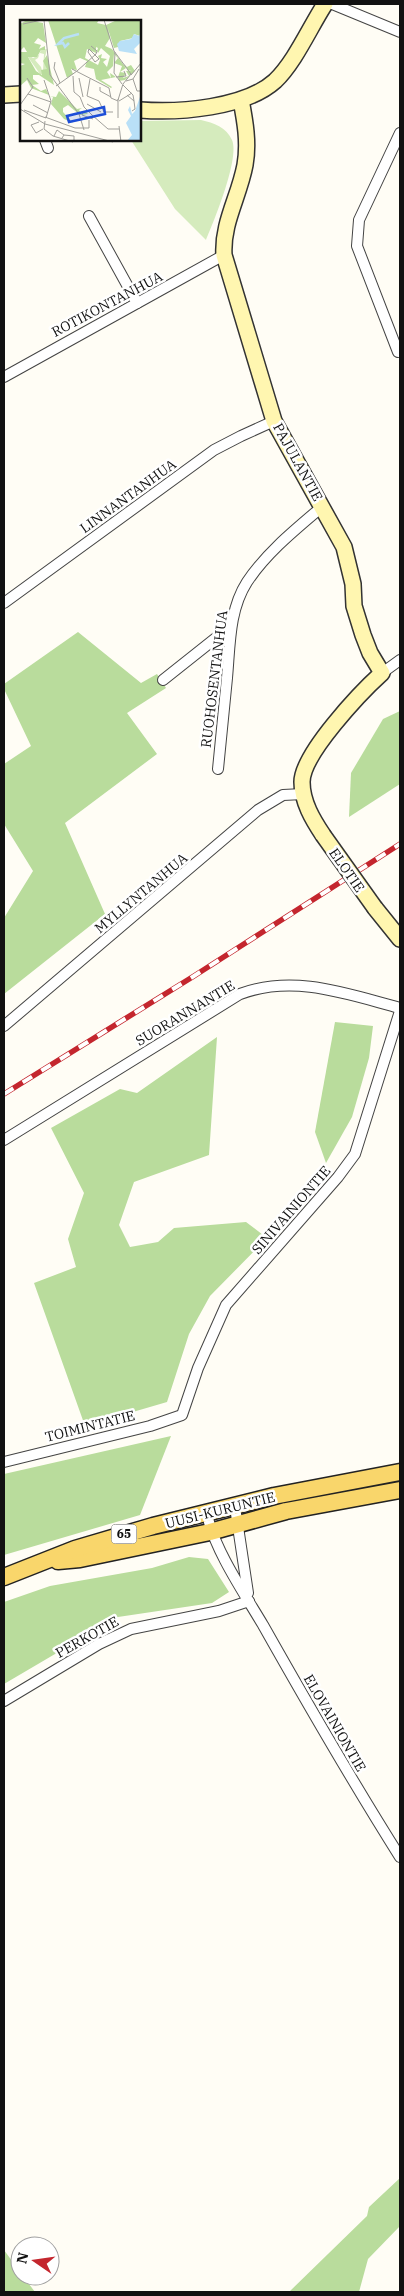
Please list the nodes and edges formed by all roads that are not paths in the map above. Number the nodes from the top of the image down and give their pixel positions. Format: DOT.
graph roads {
  1 [pos="325,4"];
  2 [pos="332,4"];
  3 [pos="400,32"];
  4 [pos="20,94"];
  5 [pos="4,95"];
  6 [pos="241,100"];
  7 [pos="141,110"];
  8 [pos="400,133"];
  9 [pos="89,216"];
  10 [pos="224,255"];
  11 [pos="137,303"];
  12 [pos="398,352"];
  13 [pos="4,377"];
  14 [pos="274,421"];
  15 [pos="323,506"];
  16 [pos="4,602"];
  17 [pos="232,626"];
  18 [pos="400,660"];
  19 [pos="382,673"];
  20 [pos="162,680"];
  21 [pos="218,769"];
  22 [pos="303,794"];
  23 [pos="400,939"];
  24 [pos="400,1010"];
  25 [pos="4,1026"];
  26 [pos="4,1140"];
  27 [pos="182,1415"];
  28 [pos="4,1462"];
  29 [pos="400,1472"];
  30 [pos="400,1490"];
  31 [pos="234,1507"];
  32 [pos="207,1514"];
  33 [pos="236,1524"];
  34 [pos="210,1532"];
  35 [pos="43,1562"];
  36 [pos="4,1577"];
  37 [pos="249,1601"];
  38 [pos="4,1701"];
  39 [pos="400,1857"];
  1 -- 6 [label="street"];
  2 -- 3 [label="street"];
  4 -- 5 [label="street"];
  6 -- 7 [label="street"];
  6 -- 10 [label="street, PAJULANTIE"];
  8 -- 12 [label="street"];
  9 -- 11 [label="street"];
  10 -- 11 [label="street, ROTIKONTANHUA"];
  10 -- 14 [label="street, PAJULANTIE"];
  11 -- 13 [label="street, ROTIKONTANHUA"];
  14 -- 15 [label="street, PAJULANTIE"];
  14 -- 16 [label="street, LINNANTANHUA"];
  15 -- 17 [label="street, RUOHOSENTANHUA"];
  15 -- 19 [label="street, PAJULANTIE"];
  17 -- 20 [label="street"];
  17 -- 21 [label="street, RUOHOSENTANHUA"];
  18 -- 19 [label="street"];
  19 -- 22 [label="street"];
  22 -- 23 [label="street, ELOTIE, bridge"];
  22 -- 25 [label="street, MYLLYNTANHUA"];
  24 -- 26 [label="street, SUORANNANTIE"];
  24 -- 27 [label="street, SINIVAINIONTIE"];
  27 -- 28 [label="street, TOIMINTATIE"];
  29 -- 31 [label="main road, UUSI-KURUNTIE / 65"];
  30 -- 33 [label="main road, UUSI-KURUNTIE / 65"];
  31 -- 32 [label="main road, UUSI-KURUNTIE / 65"];
  31 -- 33 [label="street, ELOVAINIONTIE"];
  32 -- 34 [label="street, ELOVAINIONTIE"];
  32 -- 35 [label="main road, UUSI-KURUNTIE / 65"];
  33 -- 34 [label="main road, UUSI-KURUNTIE / 65"];
  33 -- 37 [label="street, ELOVAINIONTIE"];
  34 -- 35 [label="main road, UUSI-KURUNTIE / 65"];
  34 -- 37 [label="street, ELOVAINIONTIE"];
  35 -- 36 [label="main road, UUSI-KURUNTIE / 65"];
  37 -- 38 [label="street, PERKOTIE"];
  37 -- 39 [label="street, ELOVAINIONTIE"];
}
